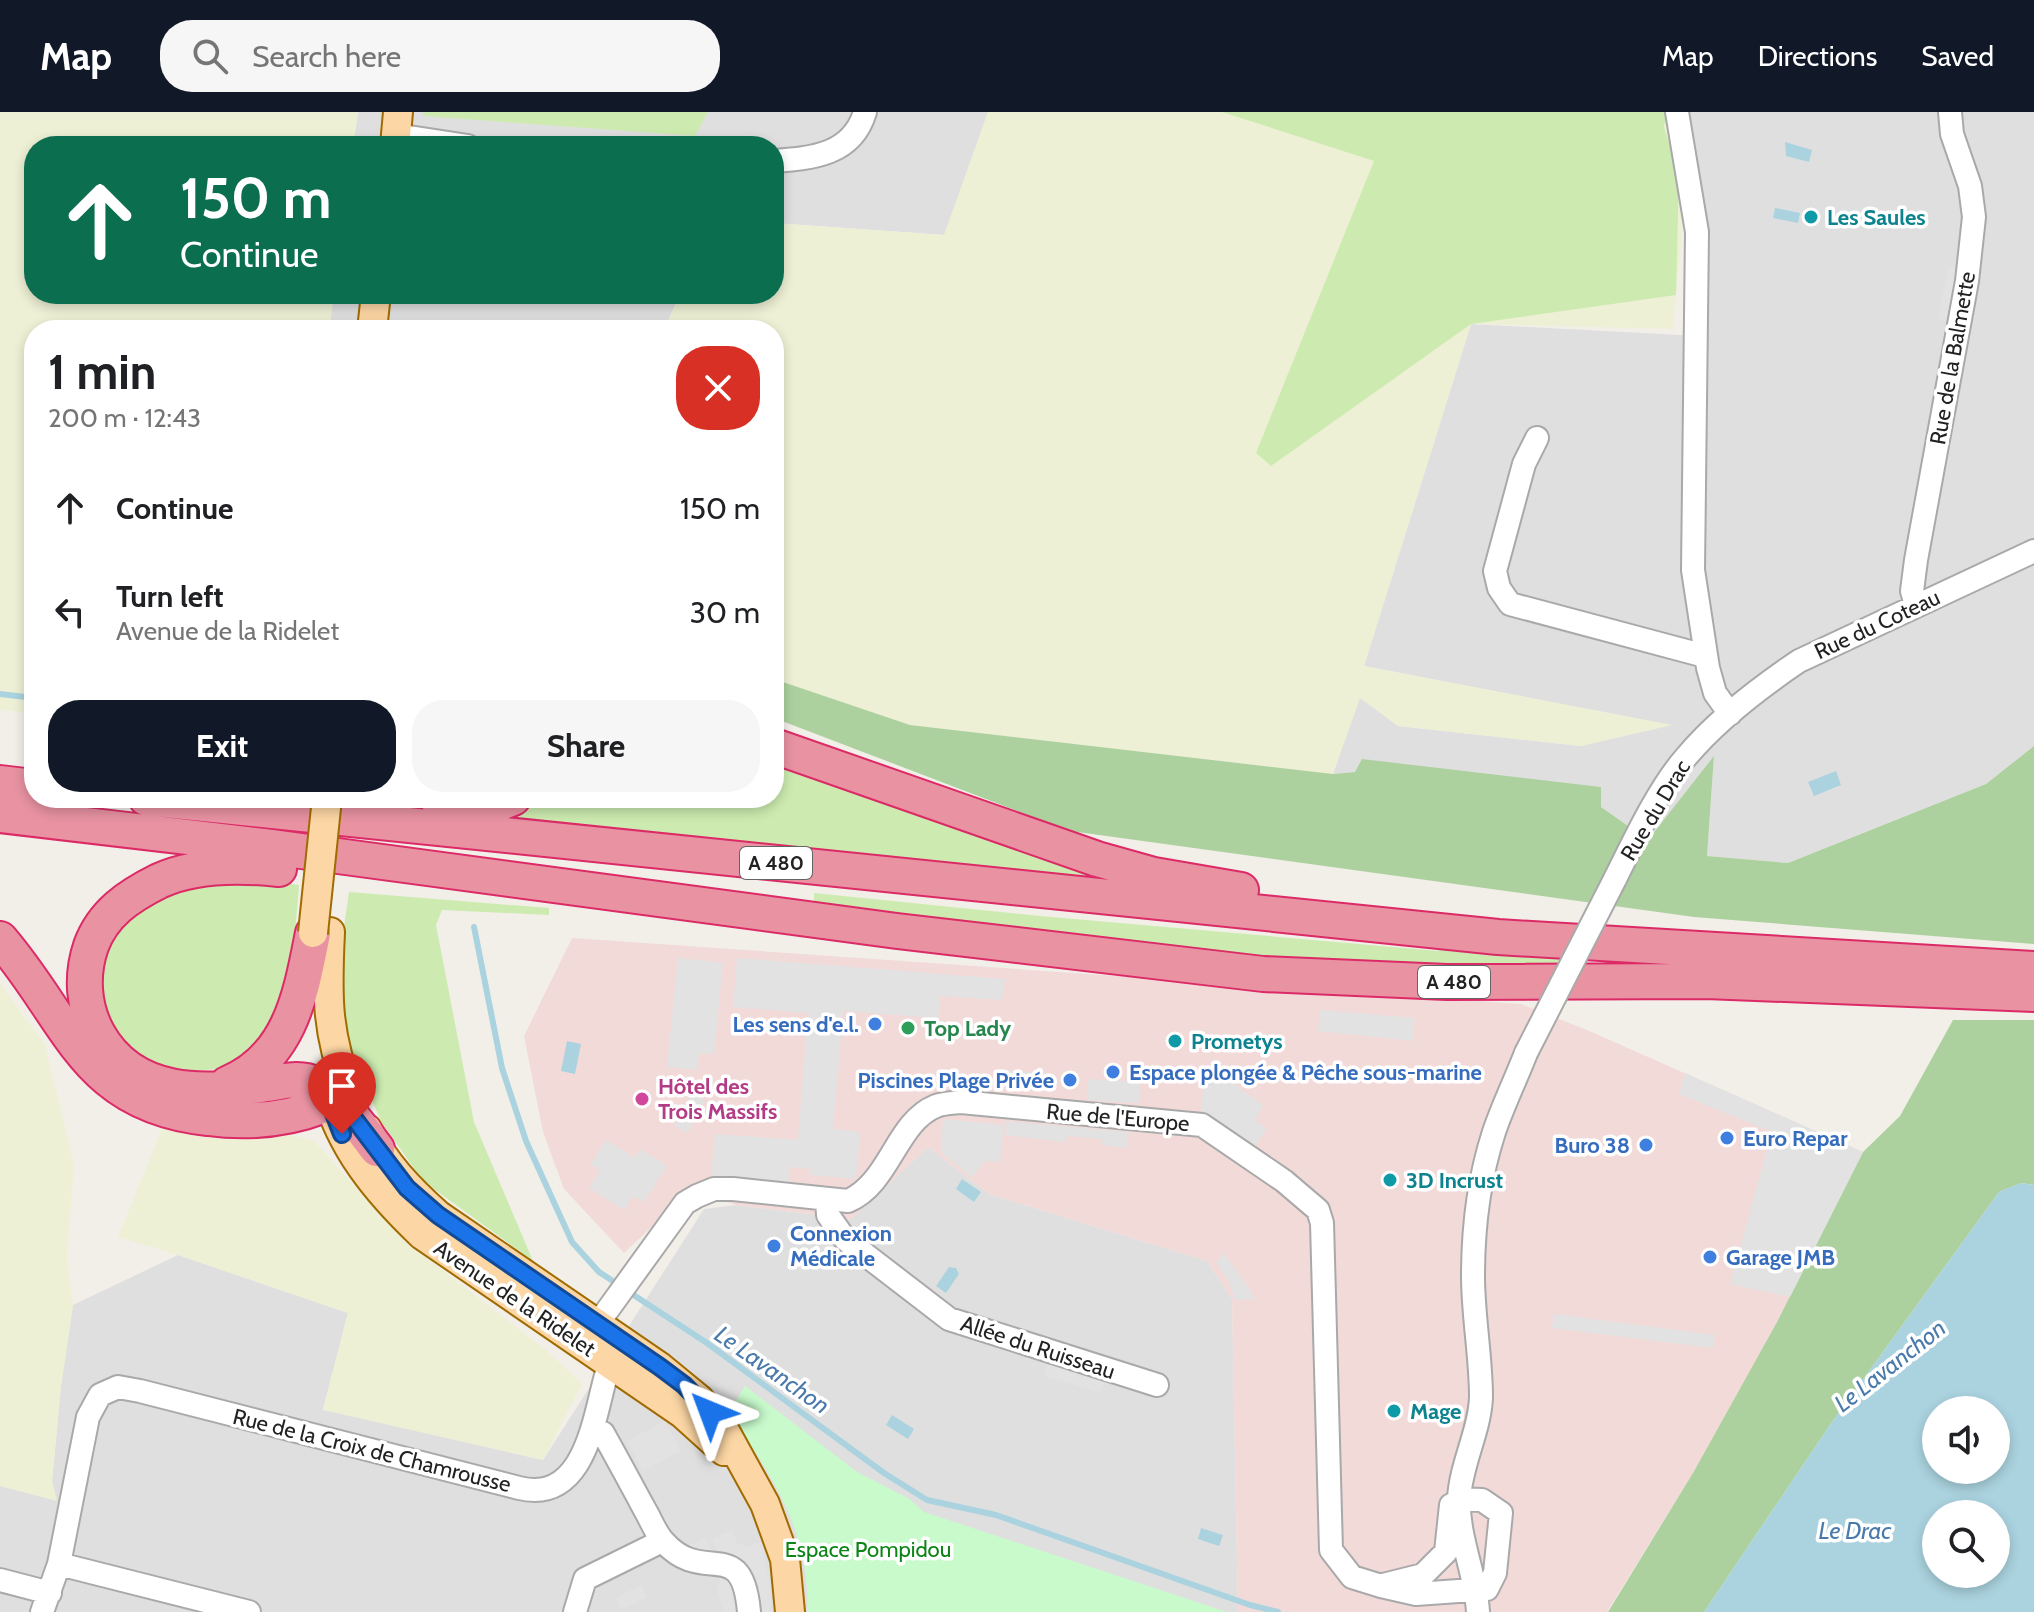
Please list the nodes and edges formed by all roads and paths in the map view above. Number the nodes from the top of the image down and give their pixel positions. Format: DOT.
graph roads {
  1 [pos="865,112"];
  2 [pos="1677,112"];
  3 [pos="1950,112"];
  4 [pos="784,159"];
  5 [pos="1537,438"];
  6 [pos="2034,551"];
  7 [pos="1916,605"];
  8 [pos="1705,656"];
  9 [pos="1730,714"];
  10 [pos="784,749"];
  11 [pos="0,783"];
  12 [pos="24,786"];
  13 [pos="244,808"];
  14 [pos="327,808"];
  15 [pos="342,808"];
  16 [pos="407,808"];
  17 [pos="486,808"];
  18 [pos="0,815"];
  19 [pos="1407,927"];
  20 [pos="897,931"];
  21 [pos="322,932"];
  22 [pos="0,939"];
  23 [pos="2028,981"];
  24 [pos="333,1082"];
  25 [pos="210,1089"];
  26 [pos="293,1116"];
  27 [pos="342,1134"];
  28 [pos="377,1149"];
  29 [pos="827,1200"];
  30 [pos="606,1314"];
  31 [pos="565,1331"];
  32 [pos="608,1361"];
  33 [pos="1157,1385"];
  34 [pos="592,1430"];
  35 [pos="751,1478"];
  36 [pos="1459,1499"];
  37 [pos="662,1541"];
  38 [pos="59,1564"];
  39 [pos="0,1580"];
  40 [pos="1381,1586"];
  41 [pos="1478,1601"];
  42 [pos="46,1603"];
  43 [pos="249,1612"];
  44 [pos="575,1612"];
  45 [pos="749,1612"];
  46 [pos="790,1612"];
  1 -- 4 [label="street"];
  2 -- 8 [label="street"];
  3 -- 7 [label="street, Rue de la Balmette"];
  5 -- 8 [label="street"];
  6 -- 7 [label="street, Rue du Coteau"];
  7 -- 9 [label="street, Rue du Coteau"];
  8 -- 9 [label="street"];
  9 -- 36 [label="street, Rue du Drac, bridge"];
  10 -- 19 [label="highway"];
  11 -- 12 [label="highway"];
  13 -- 19 [label="highway, A 480"];
  14 -- 21 [label="main road, bridge"];
  15 -- 21 [label="main road"];
  16 -- 17 [label="highway"];
  18 -- 20 [label="highway, A 480"];
  19 -- 23 [label="highway, A 480"];
  20 -- 23 [label="highway, A 480"];
  20 -- 25 [label="highway"];
  21 -- 24 [label="main road, Avenue de la Ridelet"];
  21 -- 25 [label="highway"];
  22 -- 26 [label="highway"];
  24 -- 25 [label="highway"];
  24 -- 26 [label="highway"];
  24 -- 27 [label="main road, Avenue de la Ridelet"];
  24 -- 28 [label="highway"];
  26 -- 27 [label="highway"];
  27 -- 31 [label="main road, Avenue de la Ridelet"];
  28 -- 30 [label="main road, Avenue de la Ridelet"];
  29 -- 30 [label="street, Rue de l'Europe"];
  29 -- 33 [label="street, Allée du Ruisseau"];
  29 -- 40 [label="street, Rue de l'Europe"];
  30 -- 31 [label="main road"];
  30 -- 32 [label="street, Avenue de la Ridelet"];
  30 -- 35 [label="main road, Avenue de la Ridelet"];
  31 -- 32 [label="main road, Avenue de la Ridelet"];
  32 -- 34 [label="street, Rue de la Croix de Chamrousse"];
  32 -- 35 [label="main road, Avenue de la Ridelet"];
  34 -- 37 [label="street"];
  34 -- 38 [label="street, Rue de la Croix de Chamrousse"];
  35 -- 46 [label="main road, Avenue de la Ridelet"];
  36 -- 40 [label="street"];
  36 -- 41 [label="street, Rue du Drac"];
  36 -- 41 [label="street"];
  37 -- 44 [label="street"];
  37 -- 45 [label="street"];
  38 -- 42 [label="street"];
  38 -- 43 [label="street"];
  39 -- 42 [label="street"];
  40 -- 41 [label="street, Rue de l'Europe"];
}
